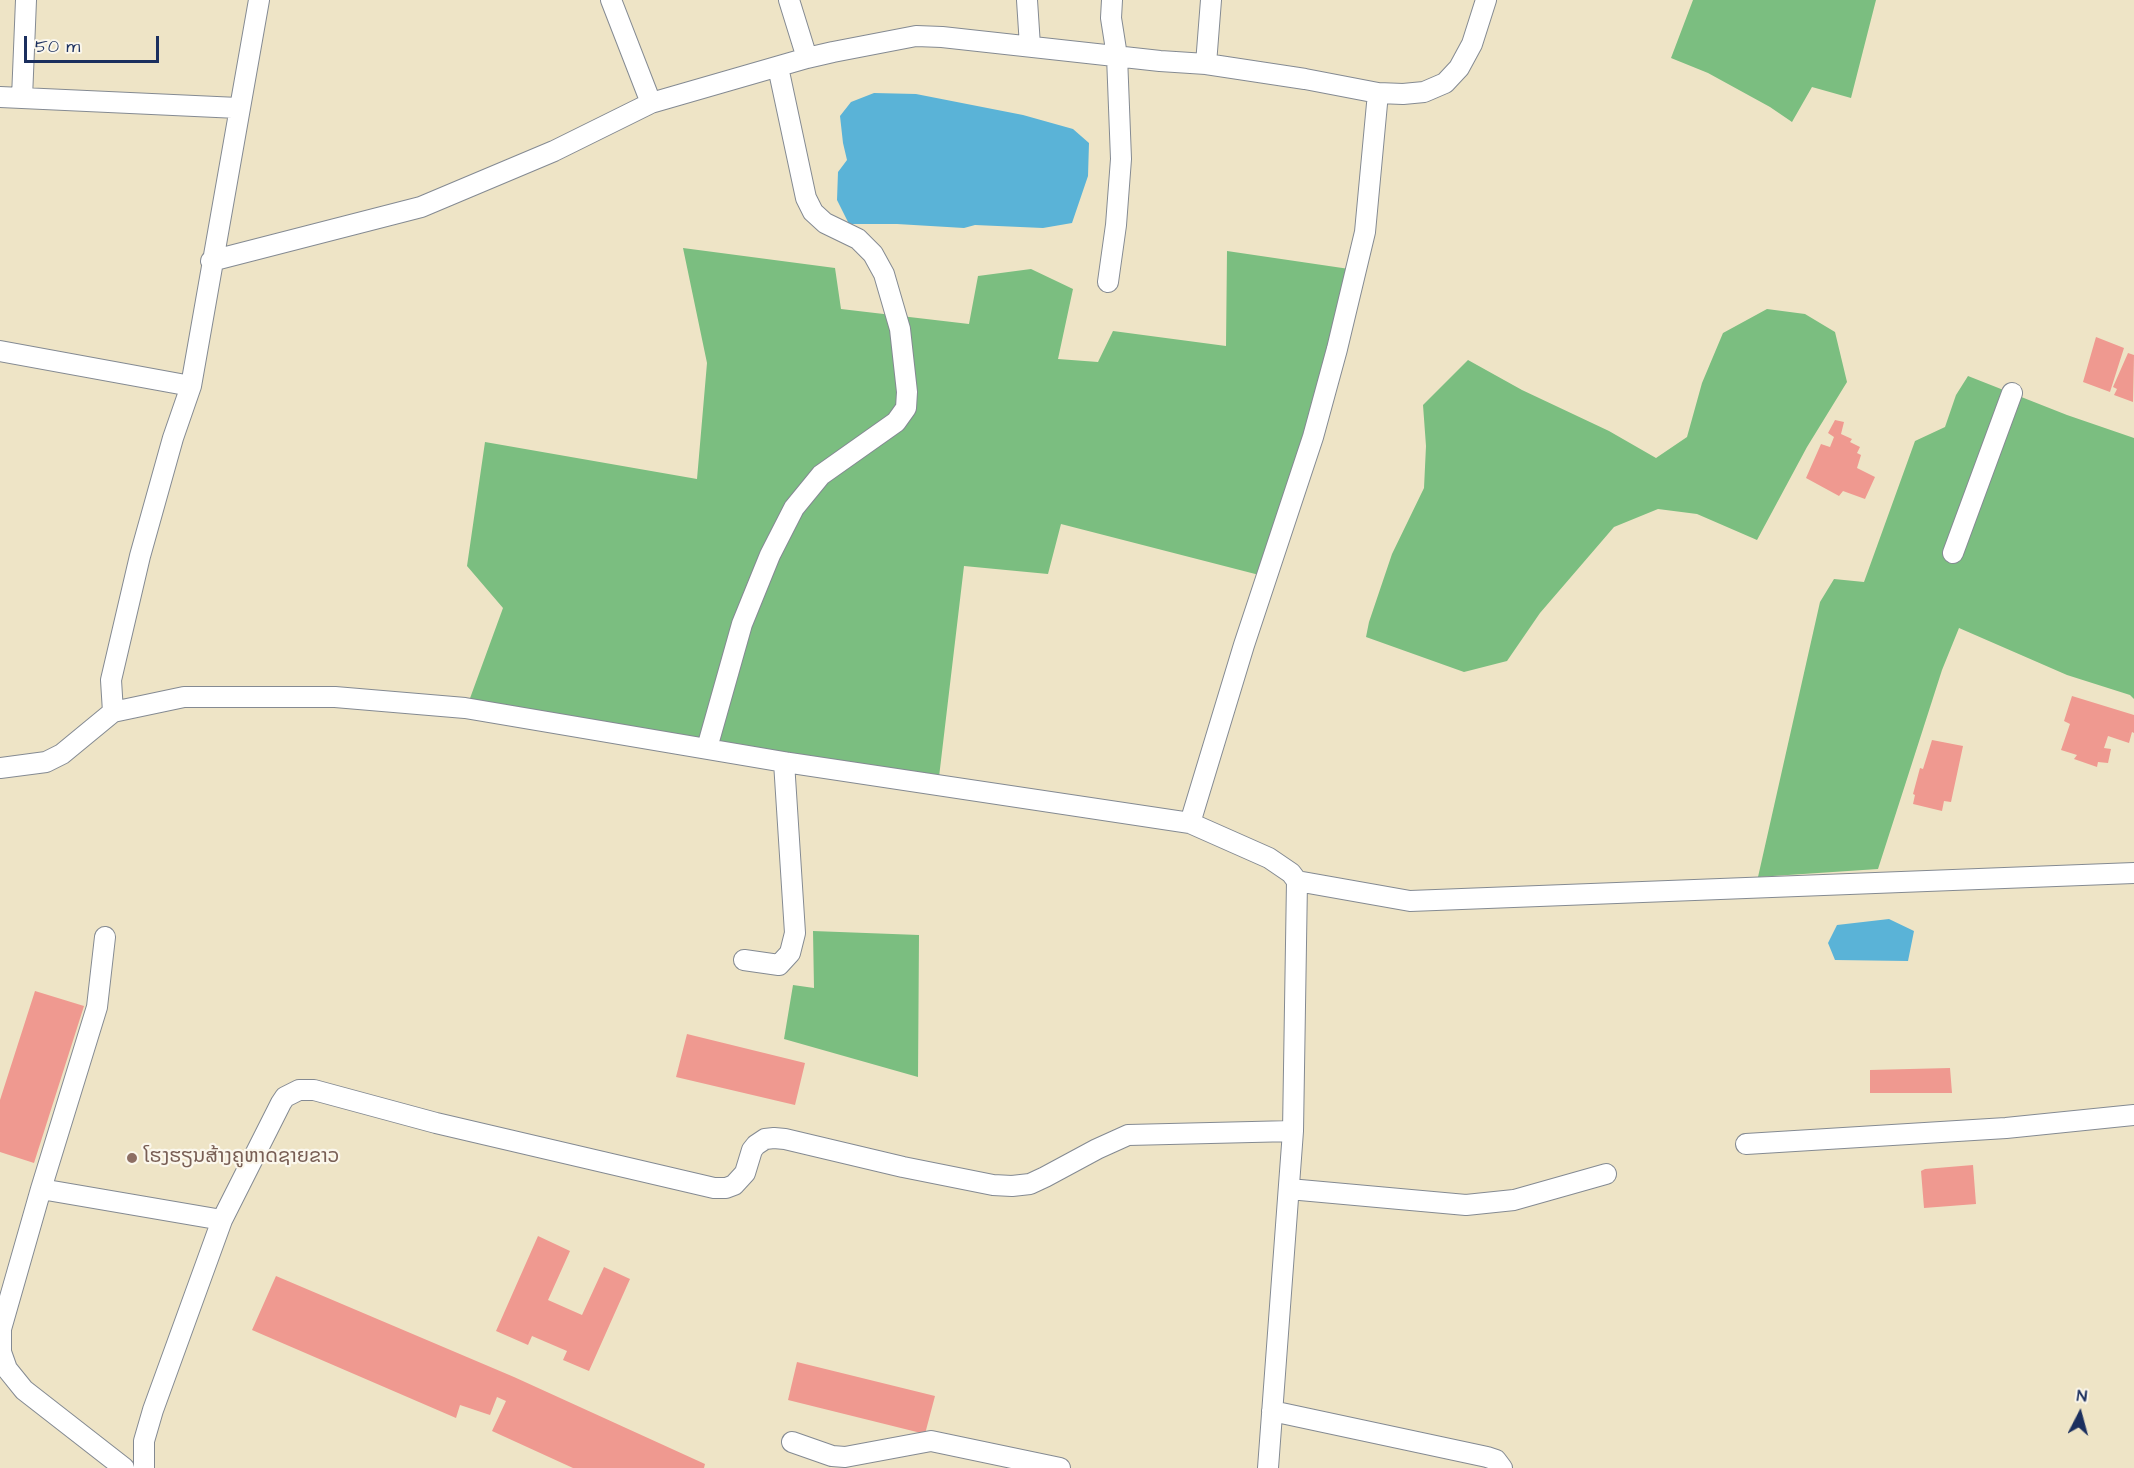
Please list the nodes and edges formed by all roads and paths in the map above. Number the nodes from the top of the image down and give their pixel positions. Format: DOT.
graph roads {
  1 [pos="26,0"];
  2 [pos="259,0"];
  3 [pos="611,0"];
  4 [pos="789,0"];
  5 [pos="1027,0"];
  6 [pos="1112,0"];
  7 [pos="1211,0"];
  8 [pos="1486,0"];
  9 [pos="1030,46"];
  10 [pos="1117,56"];
  11 [pos="807,58"];
  12 [pos="1206,64"];
  13 [pos="778,67"];
  14 [pos="1378,93"];
  15 [pos="0,97"];
  16 [pos="22,98"];
  17 [pos="651,103"];
  18 [pos="238,108"];
  19 [pos="212,261"];
  20 [pos="1108,282"];
  21 [pos="0,351"];
  22 [pos="191,386"];
  23 [pos="2012,393"];
  24 [pos="1953,553"];
  25 [pos="113,712"];
  26 [pos="706,748"];
  27 [pos="784,762"];
  28 [pos="0,768"];
  29 [pos="1190,823"];
  30 [pos="2134,873"];
  31 [pos="1297,881"];
  32 [pos="105,937"];
  33 [pos="744,960"];
  34 [pos="2134,1115"];
  35 [pos="1293,1131"];
  36 [pos="1746,1144"];
  37 [pos="1606,1174"];
  38 [pos="41,1189"];
  39 [pos="1289,1189"];
  40 [pos="222,1221"];
  41 [pos="0,1352"];
  42 [pos="1272,1411"];
  43 [pos="792,1442"];
  44 [pos="124,1468"];
  45 [pos="144,1468"];
  46 [pos="1060,1468"];
  47 [pos="1268,1468"];
  48 [pos="1503,1468"];
  1 -- 16 [label="street"];
  2 -- 18 [label="street"];
  3 -- 17 [label="street"];
  4 -- 11 [label="street"];
  5 -- 9 [label="street"];
  6 -- 10 [label="street"];
  7 -- 12 [label="street"];
  8 -- 14 [label="street"];
  9 -- 10 [label="street"];
  9 -- 11 [label="street"];
  10 -- 12 [label="street"];
  10 -- 20 [label="street"];
  11 -- 13 [label="street"];
  12 -- 14 [label="street"];
  13 -- 17 [label="street"];
  13 -- 26 [label="street"];
  14 -- 29 [label="street"];
  15 -- 16 [label="street"];
  16 -- 18 [label="street"];
  17 -- 19 [label="street"];
  18 -- 19 [label="street"];
  19 -- 22 [label="street"];
  21 -- 22 [label="street"];
  22 -- 25 [label="street"];
  23 -- 24 [label="street"];
  25 -- 26 [label="street"];
  25 -- 28 [label="street"];
  26 -- 27 [label="street"];
  27 -- 29 [label="street"];
  27 -- 33 [label="street"];
  29 -- 31 [label="street"];
  30 -- 31 [label="street"];
  31 -- 35 [label="street"];
  32 -- 38 [label="street"];
  34 -- 36 [label="street"];
  35 -- 39 [label="street"];
  35 -- 40 [label="street"];
  37 -- 39 [label="street"];
  38 -- 40 [label="street"];
  38 -- 41 [label="street"];
  39 -- 42 [label="street"];
  40 -- 45 [label="street"];
  41 -- 44 [label="street"];
  42 -- 47 [label="street"];
  42 -- 48 [label="street"];
  43 -- 46 [label="street"];
}
